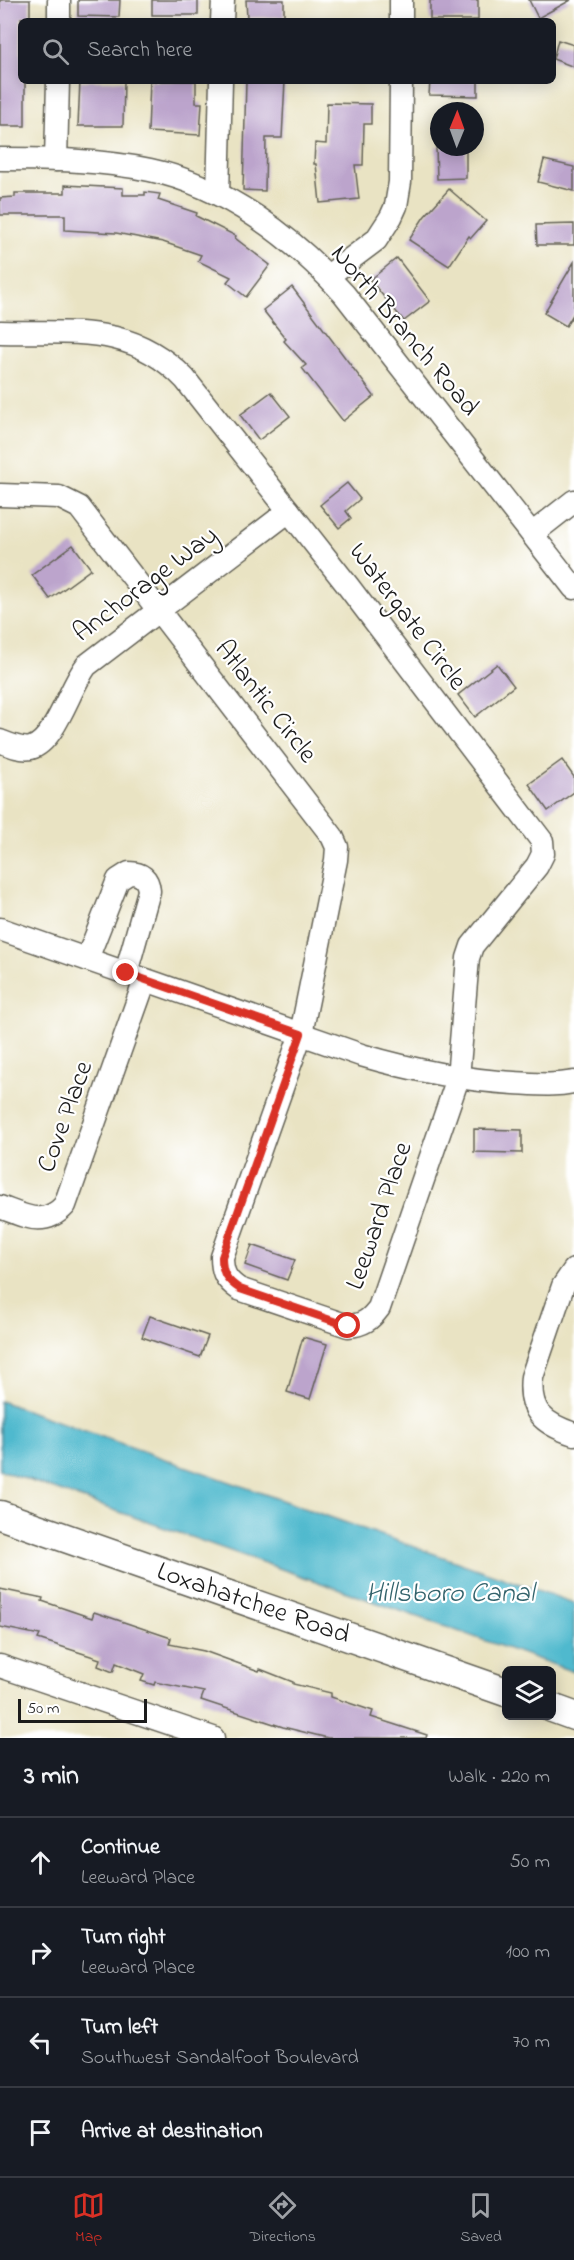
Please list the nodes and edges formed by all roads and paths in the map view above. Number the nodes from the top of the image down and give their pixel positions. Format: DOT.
graph roads {
  1 [pos="59,0"];
  2 [pos="223,0"];
  3 [pos="401,0"];
  4 [pos="59,18"];
  5 [pos="222,18"];
  6 [pos="401,18"];
  7 [pos="58,84"];
  8 [pos="221,84"];
  9 [pos="401,84"];
  10 [pos="0,159"];
  11 [pos="56,160"];
  12 [pos="218,194"];
  13 [pos="328,276"];
  14 [pos="0,332"];
  15 [pos="0,495"];
  16 [pos="574,501"];
  17 [pos="289,511"];
  18 [pos="532,534"];
  19 [pos="574,588"];
  20 [pos="158,610"];
  21 [pos="0,741"];
  22 [pos="0,929"];
  23 [pos="87,959"];
  24 [pos="135,976"];
  25 [pos="301,1034"];
  26 [pos="458,1078"];
  27 [pos="574,1082"];
  28 [pos="0,1207"];
  29 [pos="574,1270"];
  30 [pos="574,1434"];
  31 [pos="0,1515"];
  32 [pos="4,1673"];
  33 [pos="502,1690"];
  34 [pos="556,1709"];
  35 [pos="574,1716"];
  36 [pos="213,1738"];
  1 -- 4 [label="street"];
  2 -- 5 [label="street"];
  3 -- 6 [label="street"];
  7 -- 11 [label="street"];
  8 -- 12 [label="street"];
  9 -- 13 [label="street"];
  10 -- 11 [label="street, North Branch Road"];
  11 -- 12 [label="street, North Branch Road"];
  12 -- 13 [label="street, North Branch Road"];
  13 -- 18 [label="street, North Branch Road"];
  14 -- 17 [label="street, Watergate Circle"];
  15 -- 20 [label="street, Atlantic Circle"];
  16 -- 18 [label="street"];
  17 -- 20 [label="street, Anchorage Way"];
  17 -- 26 [label="street, Watergate Circle"];
  18 -- 19 [label="street, North Branch Road"];
  20 -- 21 [label="street, Anchorage Way"];
  20 -- 25 [label="street, Atlantic Circle"];
  22 -- 23 [label="street"];
  23 -- 24 [label="street"];
  23 -- 24 [label="street, Cove Place"];
  24 -- 25 [label="street"];
  24 -- 28 [label="street, Cove Place"];
  25 -- 26 [label="street"];
  25 -- 26 [label="street, Leeward Place"];
  26 -- 27 [label="street"];
  29 -- 30 [label="street"];
  31 -- 33 [label="main road, Loxahatchee Road"];
  32 -- 36 [label="street"];
  34 -- 35 [label="main road"];
}
